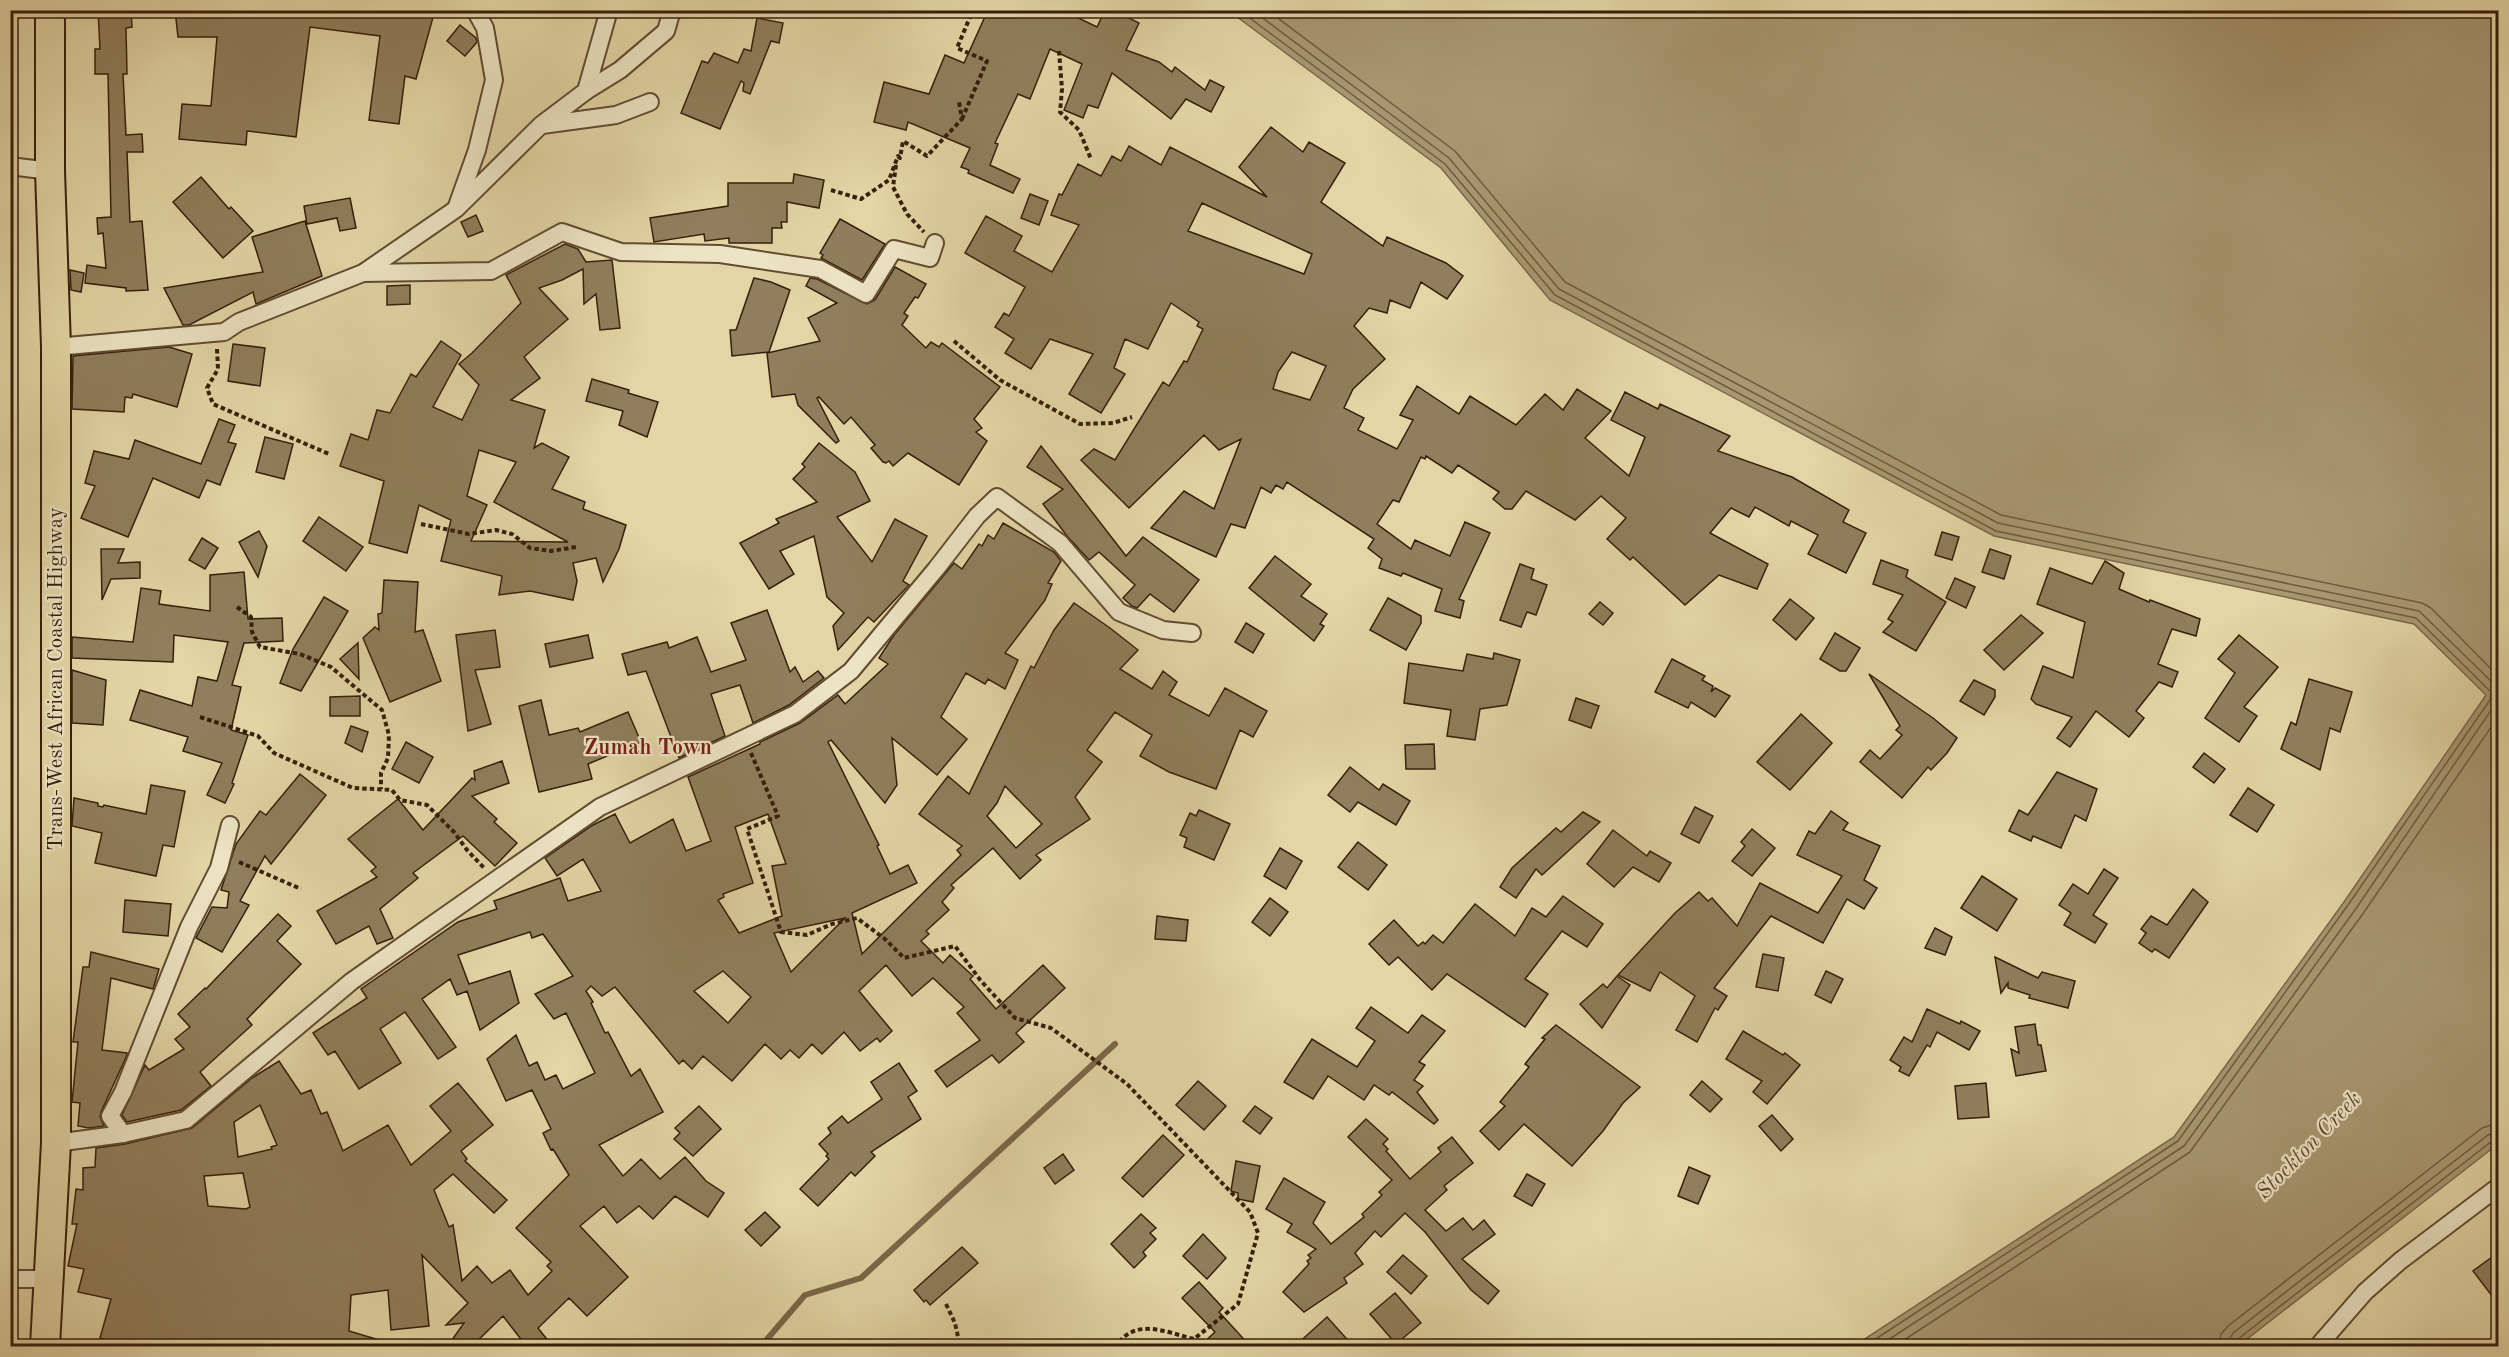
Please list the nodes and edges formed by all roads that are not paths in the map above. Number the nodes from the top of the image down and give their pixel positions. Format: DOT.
graph roads {
  1 [pos="50,10"];
  2 [pos="475,10"];
  3 [pos="609,10"];
  4 [pos="672,10"];
  5 [pos="586,91"];
  6 [pos="651,102"];
  7 [pos="541,125"];
  8 [pos="10,166"];
  9 [pos="50,171"];
  10 [pos="456,209"];
  11 [pos="935,243"];
  12 [pos="363,273"];
  13 [pos="56,347"];
  14 [pos="1192,633"];
  15 [pos="230,825"];
  16 [pos="123,1134"];
  17 [pos="56,1143"];
  18 [pos="2499,1186"];
  19 [pos="10,1278"];
  20 [pos="49,1279"];
  21 [pos="45,1347"];
  22 [pos="2318,1347"];
  1 -- 9 [label="highway, Trans-West African Coastal Highway"];
  2 -- 10 [label="street"];
  3 -- 5 [label="street"];
  4 -- 5 [label="street"];
  5 -- 7 [label="street"];
  6 -- 7 [label="street"];
  7 -- 10 [label="street"];
  8 -- 9 [label="street"];
  9 -- 13 [label="highway, Trans-West African Coastal Highway"];
  10 -- 12 [label="street"];
  11 -- 12 [label="street"];
  12 -- 13 [label="street"];
  13 -- 17 [label="highway, Trans-West African Coastal Highway"];
  14 -- 16 [label="street"];
  15 -- 16 [label="street"];
  16 -- 17 [label="street"];
  17 -- 20 [label="highway, Trans-West African Coastal Highway"];
  18 -- 22 [label="street"];
  19 -- 20 [label="street"];
  20 -- 21 [label="highway, Trans-West African Coastal Highway"];
}
